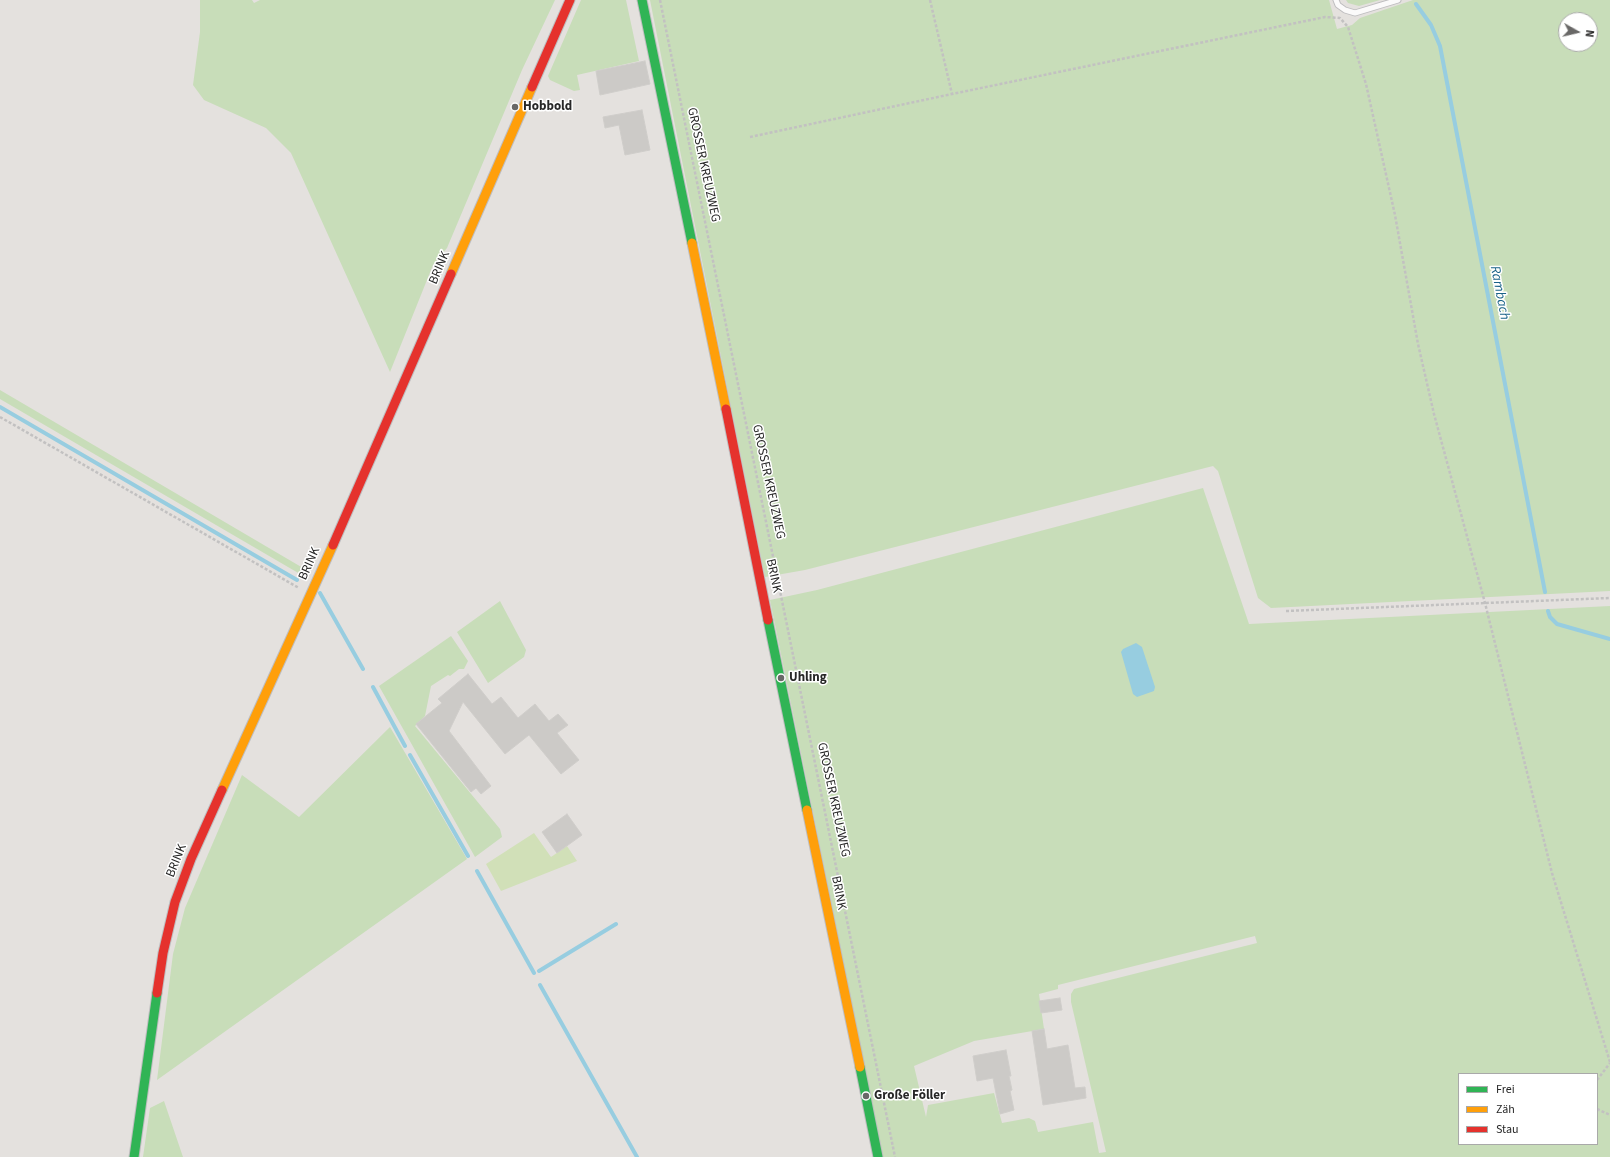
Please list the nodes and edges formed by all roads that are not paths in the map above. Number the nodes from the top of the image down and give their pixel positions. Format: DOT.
graph roads {
  1 [pos="570,0"];
  2 [pos="642,0"];
  3 [pos="1336,0"];
  4 [pos="1398,0"];
  5 [pos="134,1157"];
  6 [pos="878,1157"];
  1 -- 5 [label="street, BRINK"];
  2 -- 6 [label="street, BRINK"];
  3 -- 4 [label="lane"];
}
